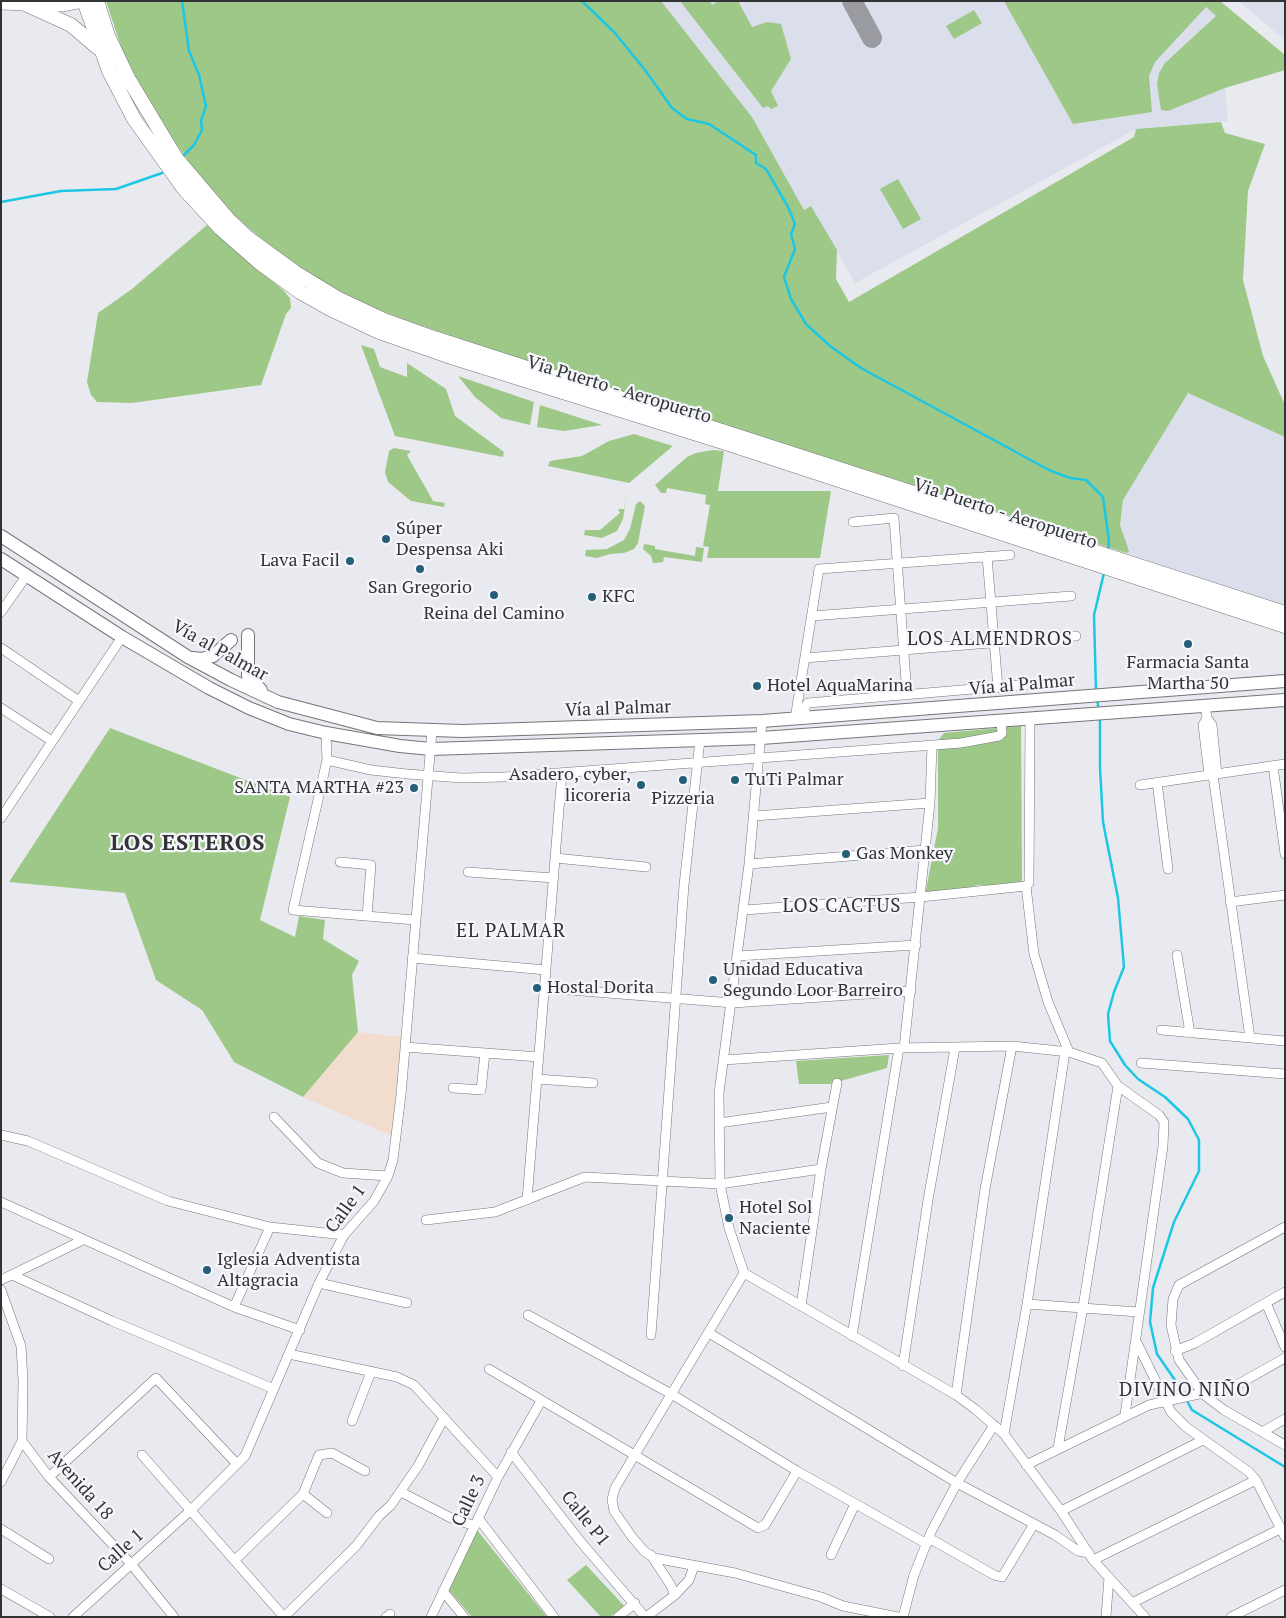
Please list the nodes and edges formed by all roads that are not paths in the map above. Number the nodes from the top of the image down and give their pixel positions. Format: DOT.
graph roads {
  1 [pos="88,2"];
  2 [pos="38,3"];
  3 [pos="1,4"];
  4 [pos="101,51"];
  5 [pos="853,522"];
  6 [pos="1,536"];
  7 [pos="1080,552"];
  8 [pos="1010,555"];
  9 [pos="987,556"];
  10 [pos="1,559"];
  11 [pos="897,563"];
  12 [pos="1128,567"];
  13 [pos="27,575"];
  14 [pos="1071,596"];
  15 [pos="992,603"];
  16 [pos="900,610"];
  17 [pos="1,612"];
  18 [pos="1285,612"];
  19 [pos="812,616"];
  20 [pos="1285,626"];
  21 [pos="248,635"];
  22 [pos="1076,636"];
  23 [pos="122,637"];
  24 [pos="231,640"];
  25 [pos="994,643"];
  26 [pos="1,648"];
  27 [pos="904,651"];
  28 [pos="188,657"];
  29 [pos="805,658"];
  30 [pos="1068,681"];
  31 [pos="1285,681"];
  32 [pos="998,688"];
  33 [pos="907,696"];
  34 [pos="1285,700"];
  35 [pos="79,701"];
  36 [pos="278,702"];
  37 [pos="1205,705"];
  38 [pos="1,708"];
  39 [pos="800,719"];
  40 [pos="1030,720"];
  41 [pos="762,721"];
  42 [pos="1002,722"];
  43 [pos="432,731"];
  44 [pos="326,734"];
  45 [pos="761,738"];
  46 [pos="700,740"];
  47 [pos="52,741"];
  48 [pos="932,745"];
  49 [pos="431,749"];
  50 [pos="759,758"];
  51 [pos="327,760"];
  52 [pos="698,762"];
  53 [pos="1285,764"];
  54 [pos="1273,766"];
  55 [pos="562,774"];
  56 [pos="1213,775"];
  57 [pos="428,776"];
  58 [pos="1157,782"];
  59 [pos="1140,785"];
  60 [pos="930,803"];
  61 [pos="754,816"];
  62 [pos="1,818"];
  63 [pos="926,850"];
  64 [pos="1285,854"];
  65 [pos="555,858"];
  66 [pos="340,862"];
  67 [pos="749,864"];
  68 [pos="646,867"];
  69 [pos="1168,869"];
  70 [pos="468,872"];
  71 [pos="554,878"];
  72 [pos="1026,886"];
  73 [pos="1285,895"];
  74 [pos="921,897"];
  75 [pos="1230,902"];
  76 [pos="744,910"];
  77 [pos="367,916"];
  78 [pos="416,920"];
  79 [pos="916,945"];
  80 [pos="1177,955"];
  81 [pos="738,956"];
  82 [pos="412,958"];
  83 [pos="546,970"];
  84 [pos="545,988"];
  85 [pos="911,991"];
  86 [pos="677,1000"];
  87 [pos="732,1003"];
  88 [pos="1161,1030"];
  89 [pos="1190,1033"];
  90 [pos="1250,1038"];
  91 [pos="1285,1041"];
  92 [pos="405,1046"];
  93 [pos="1012,1046"];
  94 [pos="902,1048"];
  95 [pos="955,1048"];
  96 [pos="485,1052"];
  97 [pos="1067,1052"];
  98 [pos="539,1057"];
  99 [pos="724,1060"];
  100 [pos="1141,1063"];
  101 [pos="1285,1074"];
  102 [pos="538,1079"];
  103 [pos="592,1083"];
  104 [pos="837,1083"];
  105 [pos="1118,1086"];
  106 [pos="453,1088"];
  107 [pos="832,1107"];
  108 [pos="274,1117"];
  109 [pos="719,1123"];
  110 [pos="1,1135"];
  111 [pos="821,1169"];
  112 [pos="388,1176"];
  113 [pos="663,1182"];
  114 [pos="720,1184"];
  115 [pos="527,1200"];
  116 [pos="1,1202"];
  117 [pos="426,1220"];
  118 [pos="270,1226"];
  119 [pos="1285,1227"];
  120 [pos="344,1235"];
  121 [pos="83,1240"];
  122 [pos="744,1273"];
  123 [pos="12,1275"];
  124 [pos="1,1280"];
  125 [pos="319,1283"];
  126 [pos="1,1290"];
  127 [pos="1285,1292"];
  128 [pos="407,1303"];
  129 [pos="1266,1303"];
  130 [pos="1027,1304"];
  131 [pos="801,1306"];
  132 [pos="234,1307"];
  133 [pos="1083,1307"];
  134 [pos="1138,1312"];
  135 [pos="528,1315"];
  136 [pos="300,1330"];
  137 [pos="710,1333"];
  138 [pos="651,1335"];
  139 [pos="852,1336"];
  140 [pos="1136,1341"];
  141 [pos="1285,1347"];
  142 [pos="1175,1351"];
  143 [pos="289,1354"];
  144 [pos="1285,1358"];
  145 [pos="903,1366"];
  146 [pos="488,1368"];
  147 [pos="371,1372"];
  148 [pos="274,1389"];
  149 [pos="1203,1394"];
  150 [pos="673,1395"];
  151 [pos="956,1395"];
  152 [pos="1168,1400"];
  153 [pos="541,1401"];
  154 [pos="1125,1415"];
  155 [pos="444,1418"];
  156 [pos="1285,1419"];
  157 [pos="352,1421"];
  158 [pos="994,1425"];
  159 [pos="1262,1432"];
  160 [pos="1004,1434"];
  161 [pos="1203,1440"];
  162 [pos="22,1441"];
  163 [pos="1285,1446"];
  164 [pos="1058,1448"];
  165 [pos="511,1452"];
  166 [pos="142,1455"];
  167 [pos="635,1457"];
  168 [pos="237,1464"];
  169 [pos="1026,1465"];
  170 [pos="798,1470"];
  171 [pos="365,1471"];
  172 [pos="49,1477"];
  173 [pos="498,1477"];
  174 [pos="1256,1480"];
  175 [pos="1,1482"];
  176 [pos="957,1483"];
  177 [pos="401,1492"];
  178 [pos="303,1494"];
  179 [pos="855,1504"];
  180 [pos="190,1510"];
  181 [pos="1061,1511"];
  182 [pos="327,1514"];
  183 [pos="477,1522"];
  184 [pos="1034,1524"];
  185 [pos="1,1529"];
  186 [pos="1282,1533"];
  187 [pos="928,1541"];
  188 [pos="650,1555"];
  189 [pos="831,1555"];
  190 [pos="1091,1557"];
  191 [pos="49,1558"];
  192 [pos="235,1560"];
  193 [pos="131,1564"];
  194 [pos="694,1566"];
  195 [pos="1109,1577"];
  196 [pos="1,1589"];
  197 [pos="1285,1590"];
  198 [pos="443,1591"];
  199 [pos="675,1596"];
  200 [pos="635,1603"];
  201 [pos="1132,1604"];
  202 [pos="50,1617"];
  203 [pos="73,1617"];
  204 [pos="174,1617"];
  205 [pos="284,1617"];
  206 [pos="432,1617"];
  207 [pos="464,1617"];
  208 [pos="554,1617"];
  209 [pos="618,1617"];
  210 [pos="645,1617"];
  211 [pos="898,1617"];
  212 [pos="903,1617"];
  213 [pos="1106,1617"];
  214 [pos="1145,1617"];
  215 [pos="1231,1617"];
  1 -- 2 [label="street"];
  1 -- 4 [label="main road, Via Puerto - Aeropuerto"];
  1 -- 7 [label="main road, Via Puerto - Aeropuerto"];
  2 -- 3 [label="street"];
  2 -- 4 [label="main road"];
  4 -- 7 [label="main road, Via Puerto - Aeropuerto"];
  5 -- 11 [label="street"];
  6 -- 28 [label="main road, Vía al Palmar"];
  7 -- 12 [label="main road, Via Puerto - Aeropuerto"];
  8 -- 9 [label="street"];
  9 -- 11 [label="street"];
  9 -- 15 [label="street"];
  10 -- 13 [label="main road, Vía al Palmar"];
  11 -- 16 [label="street"];
  11 -- 19 [label="street"];
  12 -- 18 [label="main road, Via Puerto - Aeropuerto"];
  12 -- 20 [label="main road, Via Puerto - Aeropuerto"];
  13 -- 17 [label="street"];
  13 -- 23 [label="main road, Vía al Palmar"];
  14 -- 15 [label="street"];
  15 -- 16 [label="street"];
  15 -- 25 [label="street"];
  16 -- 19 [label="street"];
  16 -- 27 [label="street"];
  19 -- 29 [label="street"];
  21 -- 36 [label="main road"];
  22 -- 25 [label="street"];
  23 -- 35 [label="street"];
  23 -- 44 [label="main road, Vía al Palmar"];
  24 -- 28 [label="main road"];
  25 -- 27 [label="street"];
  25 -- 32 [label="street"];
  26 -- 35 [label="street"];
  27 -- 29 [label="street"];
  27 -- 33 [label="street"];
  28 -- 36 [label="main road, Vía al Palmar"];
  29 -- 39 [label="street"];
  30 -- 32 [label="street"];
  31 -- 39 [label="main road, Vía al Palmar"];
  32 -- 33 [label="street"];
  33 -- 39 [label="street"];
  34 -- 37 [label="main road, Vía al Palmar"];
  35 -- 47 [label="street"];
  36 -- 43 [label="main road, Vía al Palmar"];
  37 -- 40 [label="main road, Vía al Palmar"];
  37 -- 56 [label="street"];
  38 -- 47 [label="street"];
  39 -- 41 [label="main road, Vía al Palmar"];
  40 -- 42 [label="main road, Vía al Palmar"];
  40 -- 72 [label="street"];
  41 -- 43 [label="main road, Vía al Palmar"];
  41 -- 45 [label="street"];
  42 -- 45 [label="main road, Vía al Palmar"];
  42 -- 48 [label="street"];
  43 -- 49 [label="street, Calle 1"];
  44 -- 49 [label="main road, Vía al Palmar"];
  44 -- 51 [label="street"];
  45 -- 46 [label="main road, Vía al Palmar"];
  45 -- 50 [label="street"];
  46 -- 49 [label="main road, Vía al Palmar"];
  46 -- 52 [label="street"];
  47 -- 62 [label="street"];
  48 -- 50 [label="street"];
  48 -- 60 [label="street"];
  49 -- 57 [label="street, Calle 1"];
  50 -- 52 [label="street"];
  50 -- 61 [label="street"];
  51 -- 57 [label="street"];
  51 -- 77 [label="street"];
  52 -- 55 [label="street"];
  52 -- 86 [label="street"];
  53 -- 54 [label="street"];
  54 -- 56 [label="street"];
  54 -- 64 [label="street"];
  55 -- 57 [label="street"];
  55 -- 65 [label="street"];
  56 -- 58 [label="street"];
  56 -- 75 [label="street"];
  57 -- 78 [label="street, Calle 1"];
  58 -- 59 [label="street"];
  58 -- 69 [label="street"];
  60 -- 61 [label="street"];
  60 -- 63 [label="street"];
  61 -- 67 [label="street"];
  63 -- 67 [label="street"];
  63 -- 74 [label="street"];
  65 -- 68 [label="street"];
  65 -- 71 [label="street"];
  66 -- 77 [label="street"];
  67 -- 76 [label="street"];
  70 -- 71 [label="street"];
  71 -- 83 [label="street"];
  72 -- 74 [label="street"];
  72 -- 97 [label="street"];
  73 -- 75 [label="street"];
  74 -- 76 [label="street"];
  74 -- 79 [label="street"];
  75 -- 90 [label="street"];
  76 -- 81 [label="street"];
  77 -- 78 [label="street"];
  78 -- 82 [label="street, Calle 1"];
  79 -- 81 [label="street"];
  79 -- 85 [label="street"];
  80 -- 89 [label="street"];
  81 -- 87 [label="street"];
  82 -- 83 [label="street"];
  82 -- 92 [label="street, Calle 1"];
  83 -- 84 [label="street"];
  84 -- 86 [label="street"];
  84 -- 98 [label="street"];
  85 -- 87 [label="street"];
  85 -- 94 [label="street"];
  86 -- 87 [label="street"];
  86 -- 113 [label="street"];
  87 -- 99 [label="street"];
  88 -- 89 [label="street"];
  89 -- 90 [label="street"];
  90 -- 91 [label="street"];
  92 -- 96 [label="street"];
  92 -- 112 [label="street, Calle 1"];
  93 -- 95 [label="street"];
  93 -- 97 [label="street"];
  93 -- 151 [label="street"];
  94 -- 95 [label="street"];
  94 -- 99 [label="street"];
  94 -- 139 [label="street"];
  95 -- 145 [label="street"];
  96 -- 98 [label="street"];
  96 -- 106 [label="street"];
  97 -- 105 [label="street"];
  97 -- 130 [label="street"];
  98 -- 102 [label="street"];
  99 -- 109 [label="street"];
  100 -- 101 [label="street"];
  102 -- 103 [label="street"];
  102 -- 115 [label="street"];
  104 -- 107 [label="street"];
  105 -- 133 [label="street"];
  105 -- 134 [label="street"];
  107 -- 109 [label="street"];
  107 -- 111 [label="street"];
  108 -- 112 [label="street"];
  109 -- 114 [label="street"];
  110 -- 118 [label="street"];
  111 -- 114 [label="street"];
  111 -- 131 [label="street"];
  112 -- 120 [label="street, Calle 1"];
  113 -- 114 [label="street"];
  113 -- 115 [label="street"];
  113 -- 138 [label="street"];
  114 -- 122 [label="street"];
  115 -- 117 [label="street"];
  116 -- 121 [label="street"];
  118 -- 120 [label="street"];
  118 -- 132 [label="street"];
  119 -- 142 [label="street"];
  120 -- 125 [label="street, Calle 1"];
  121 -- 123 [label="street"];
  121 -- 132 [label="street"];
  122 -- 131 [label="street"];
  122 -- 137 [label="street"];
  123 -- 124 [label="street"];
  123 -- 148 [label="street"];
  125 -- 128 [label="street"];
  125 -- 136 [label="street, Calle 1"];
  126 -- 162 [label="street"];
  127 -- 129 [label="street"];
  129 -- 141 [label="street"];
  129 -- 142 [label="street"];
  130 -- 133 [label="street"];
  130 -- 160 [label="street"];
  131 -- 139 [label="street"];
  132 -- 136 [label="street"];
  133 -- 134 [label="street"];
  133 -- 164 [label="street"];
  134 -- 140 [label="street"];
  135 -- 150 [label="street"];
  136 -- 143 [label="street, Calle 1"];
  137 -- 150 [label="street"];
  137 -- 176 [label="street"];
  139 -- 145 [label="street"];
  140 -- 152 [label="street"];
  140 -- 154 [label="street"];
  142 -- 149 [label="street"];
  143 -- 147 [label="street"];
  143 -- 148 [label="street, Calle 1"];
  144 -- 149 [label="street"];
  145 -- 151 [label="street"];
  146 -- 153 [label="street"];
  147 -- 155 [label="street"];
  147 -- 157 [label="street"];
  148 -- 168 [label="street, Calle 1"];
  149 -- 152 [label="street"];
  149 -- 159 [label="street"];
  150 -- 167 [label="street"];
  150 -- 170 [label="street"];
  151 -- 158 [label="street"];
  152 -- 154 [label="street"];
  152 -- 161 [label="street"];
  153 -- 165 [label="street, Calle 3"];
  153 -- 167 [label="street"];
  154 -- 164 [label="street"];
  155 -- 173 [label="street"];
  155 -- 177 [label="street"];
  156 -- 159 [label="street"];
  158 -- 160 [label="street"];
  158 -- 176 [label="street"];
  159 -- 163 [label="street"];
  160 -- 169 [label="street"];
  161 -- 174 [label="street"];
  161 -- 181 [label="street"];
  162 -- 172 [label="street, Avenida 18"];
  162 -- 175 [label="street"];
  164 -- 169 [label="street"];
  165 -- 173 [label="street, Calle 3"];
  165 -- 200 [label="street, Calle P1"];
  166 -- 180 [label="street"];
  167 -- 170 [label="street"];
  167 -- 188 [label="street"];
  168 -- 172 [label="street"];
  168 -- 180 [label="street, Calle 1"];
  169 -- 181 [label="street"];
  170 -- 179 [label="street"];
  171 -- 178 [label="street"];
  172 -- 193 [label="street, Avenida 18"];
  173 -- 183 [label="street, Calle 3"];
  174 -- 186 [label="street"];
  174 -- 190 [label="street"];
  176 -- 184 [label="street"];
  176 -- 187 [label="street"];
  177 -- 183 [label="street"];
  177 -- 205 [label="street"];
  178 -- 182 [label="street"];
  178 -- 192 [label="street"];
  179 -- 187 [label="street"];
  179 -- 189 [label="street"];
  180 -- 192 [label="street"];
  180 -- 193 [label="street, Calle 1"];
  181 -- 190 [label="street"];
  183 -- 198 [label="street, Calle 3"];
  183 -- 208 [label="street"];
  184 -- 187 [label="street"];
  184 -- 190 [label="street"];
  185 -- 191 [label="street"];
  186 -- 201 [label="street"];
  187 -- 212 [label="street"];
  188 -- 194 [label="street"];
  188 -- 199 [label="street"];
  190 -- 195 [label="street"];
  192 -- 205 [label="street"];
  193 -- 203 [label="street, Calle 1"];
  193 -- 204 [label="street, Avenida 18"];
  194 -- 199 [label="street"];
  194 -- 211 [label="street"];
  195 -- 201 [label="street"];
  195 -- 213 [label="street"];
  196 -- 202 [label="street"];
  197 -- 215 [label="street"];
  198 -- 206 [label="street, Calle 3"];
  198 -- 207 [label="street"];
  199 -- 210 [label="street"];
  200 -- 209 [label="street"];
  200 -- 210 [label="street, Calle P1"];
  201 -- 214 [label="street"];
}
